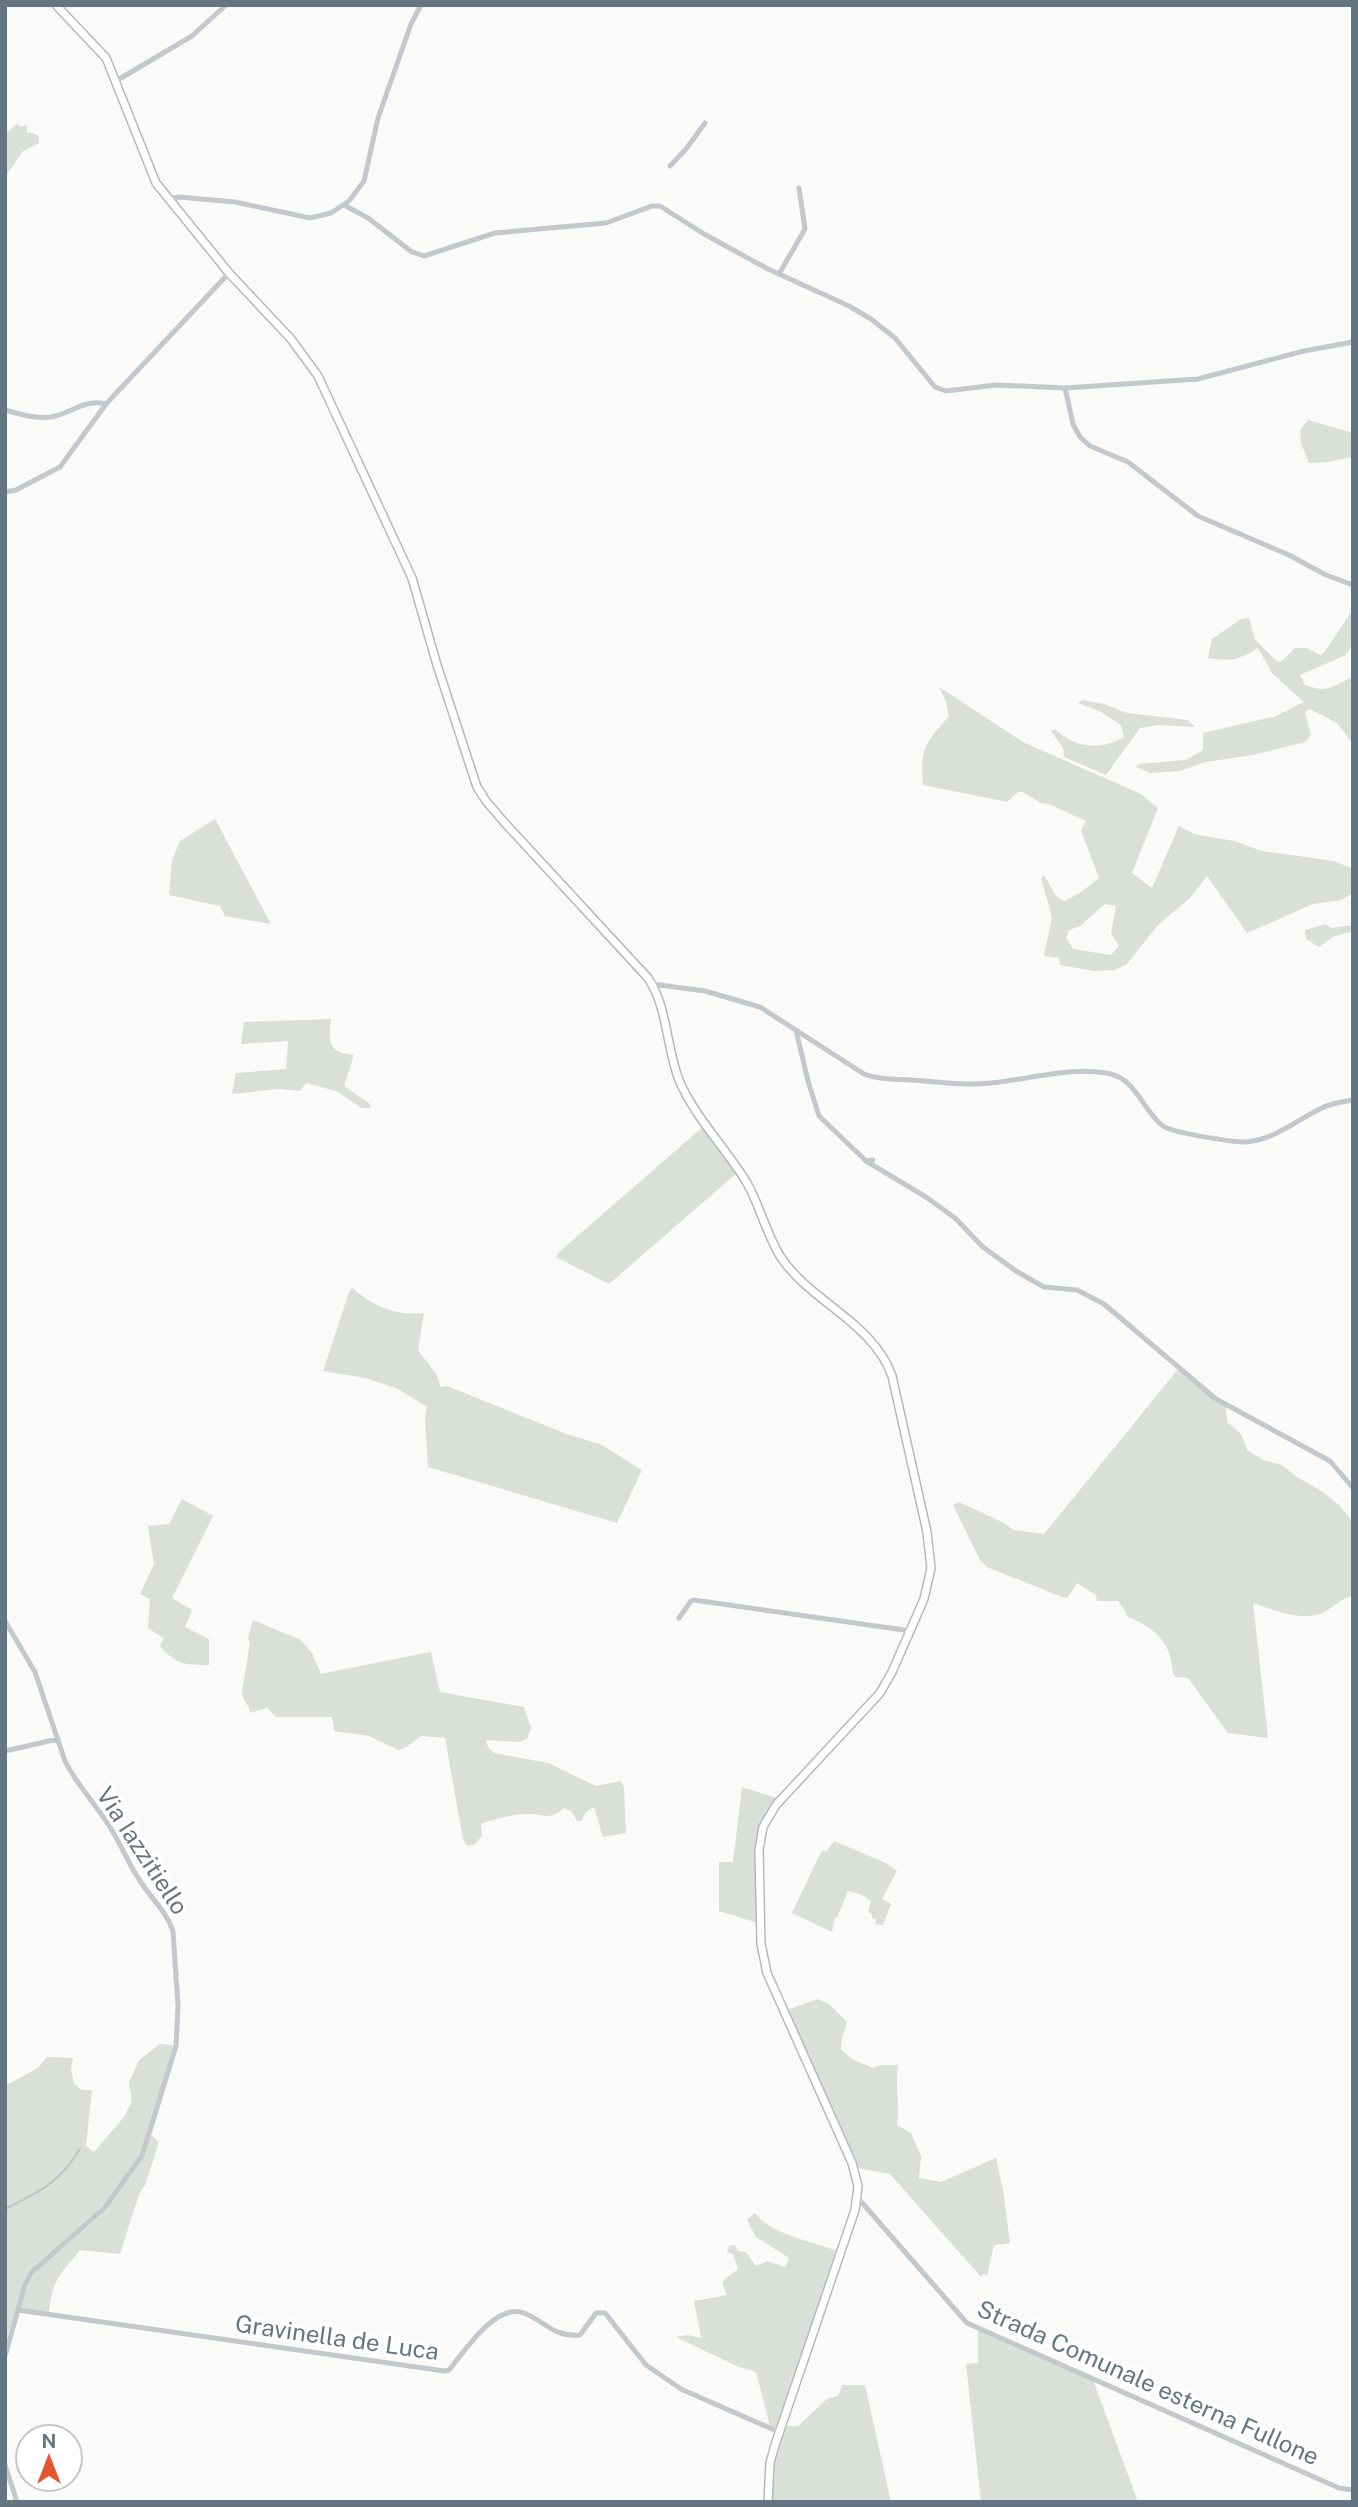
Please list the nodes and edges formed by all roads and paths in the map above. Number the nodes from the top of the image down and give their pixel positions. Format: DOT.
graph roads {
  1 [pos="56,5"];
  2 [pos="226,5"];
  3 [pos="421,5"];
  4 [pos="116,80"];
  5 [pos="705,122"];
  6 [pos="670,166"];
  7 [pos="799,188"];
  8 [pos="167,199"];
  9 [pos="344,205"];
  10 [pos="229,274"];
  11 [pos="779,274"];
  12 [pos="1353,342"];
  13 [pos="1065,388"];
  14 [pos="106,404"];
  15 [pos="5,410"];
  16 [pos="5,492"];
  17 [pos="1353,585"];
  18 [pos="652,984"];
  19 [pos="796,1030"];
  20 [pos="1353,1100"];
  21 [pos="1353,1488"];
  22 [pos="679,1618"];
  23 [pos="5,1621"];
  24 [pos="911,1631"];
  25 [pos="58,1738"];
  26 [pos="5,1751"];
  27 [pos="857,2197"];
  28 [pos="18,2309"];
  29 [pos="5,2357"];
  30 [pos="779,2432"];
  31 [pos="5,2465"];
  32 [pos="1353,2490"];
  33 [pos="17,2502"];
  34 [pos="768,2502"];
  1 -- 4 [label="main road"];
  2 -- 4 [label="street"];
  3 -- 9 [label="street"];
  4 -- 8 [label="main road"];
  5 -- 6 [label="street"];
  7 -- 11 [label="street"];
  8 -- 9 [label="street"];
  8 -- 10 [label="main road"];
  9 -- 11 [label="street"];
  10 -- 14 [label="street"];
  10 -- 18 [label="main road"];
  11 -- 13 [label="street"];
  12 -- 13 [label="street"];
  13 -- 17 [label="street"];
  14 -- 15 [label="street"];
  14 -- 16 [label="street"];
  18 -- 19 [label="street"];
  18 -- 24 [label="main road"];
  19 -- 20 [label="street"];
  19 -- 21 [label="street"];
  22 -- 24 [label="street"];
  23 -- 25 [label="street, Via Iazzitiello"];
  24 -- 27 [label="main road"];
  25 -- 26 [label="street"];
  25 -- 28 [label="street, Via Iazzitiello"];
  27 -- 30 [label="main road"];
  27 -- 32 [label="street, Strada Comunale esterna Fullone"];
  28 -- 29 [label="street, Via Iazzitiello"];
  28 -- 30 [label="street, Gravinella de Luca"];
  30 -- 34 [label="main road"];
  31 -- 33 [label="street"];
}
